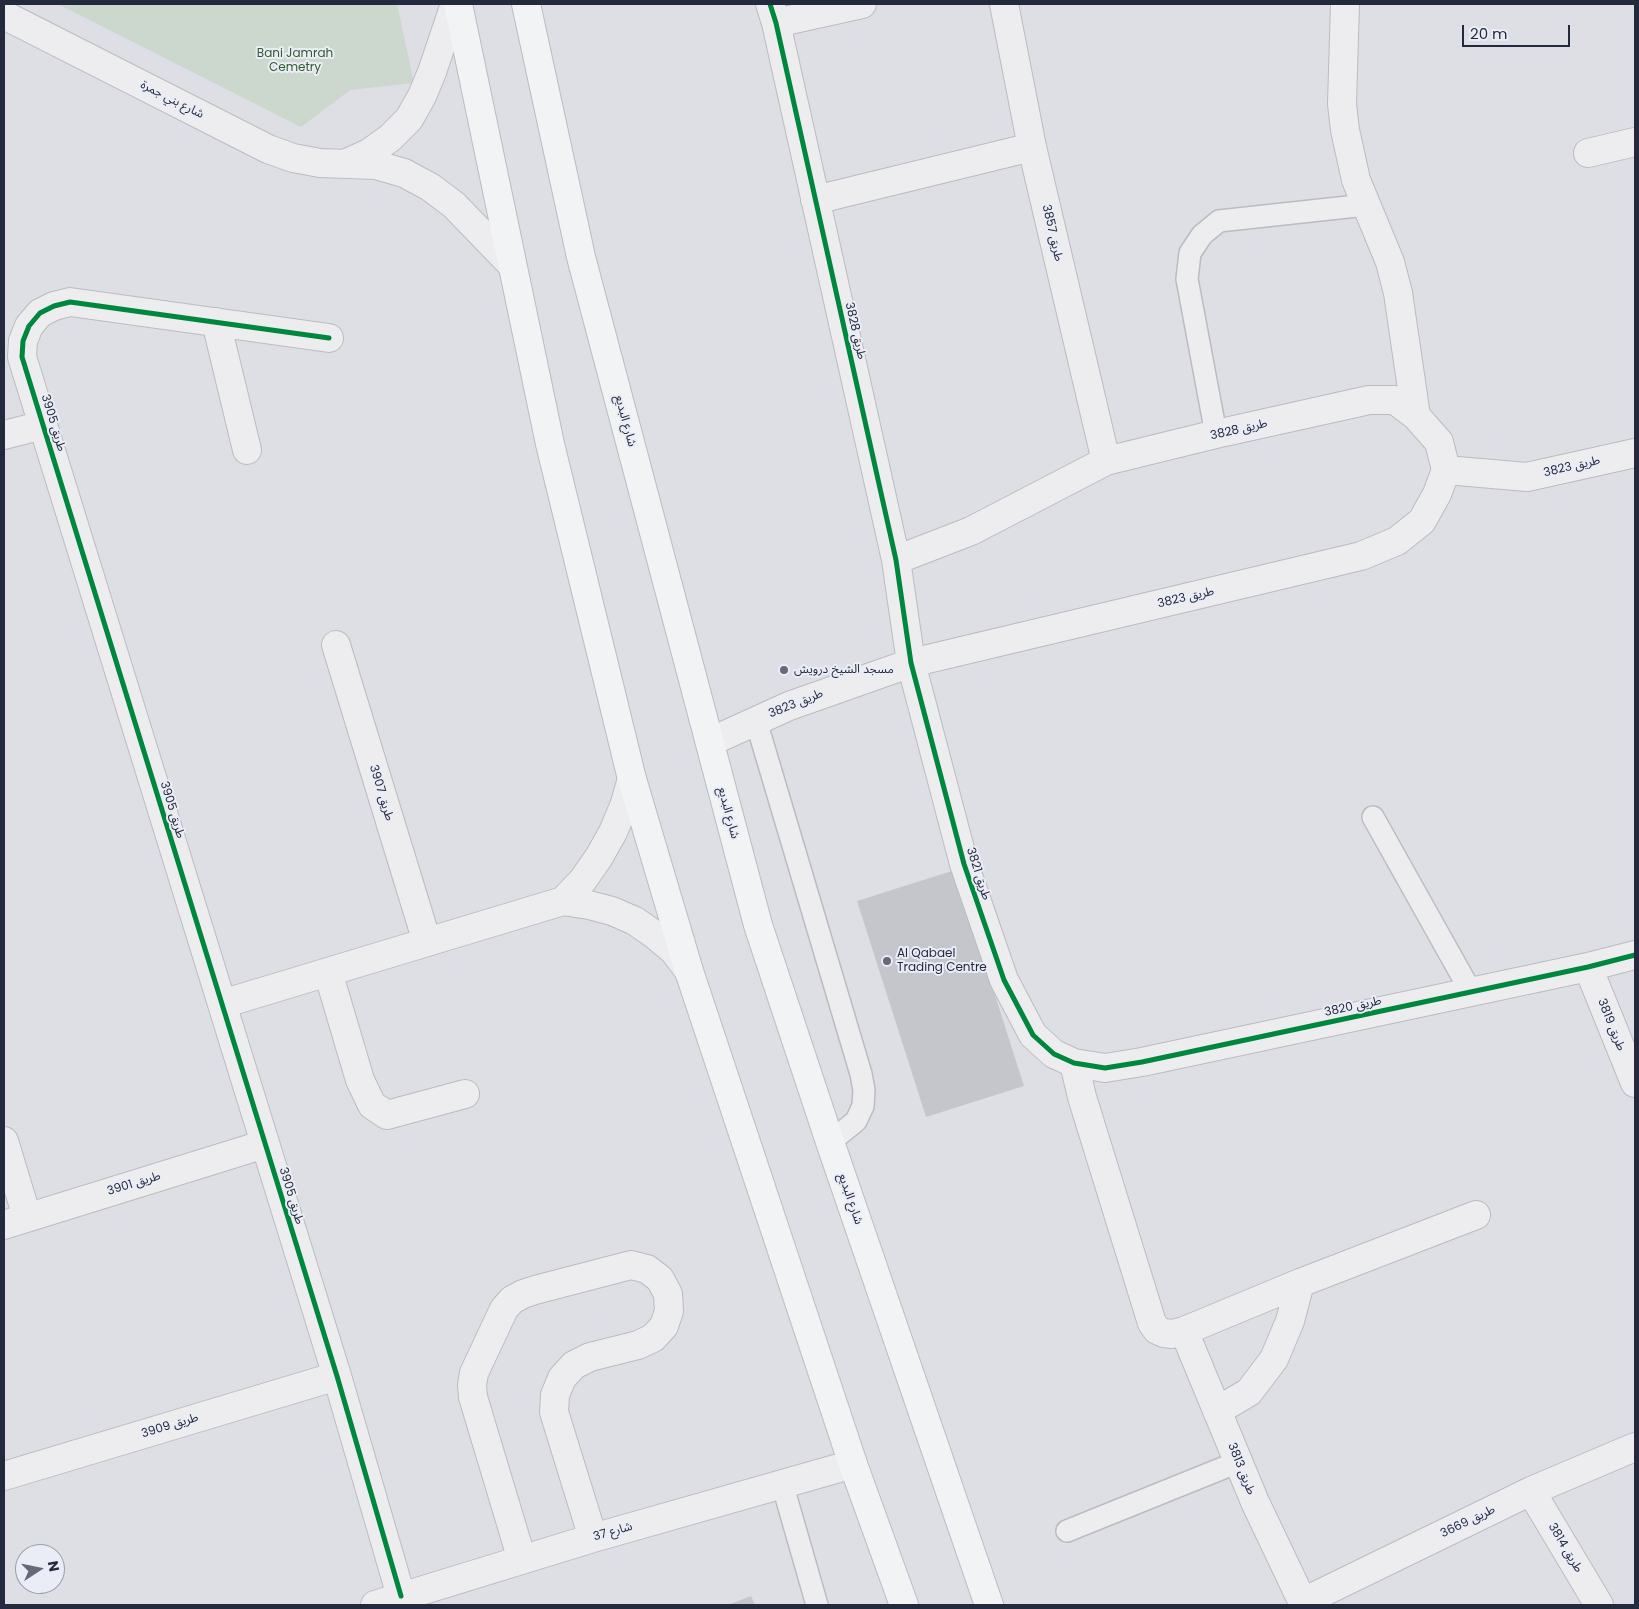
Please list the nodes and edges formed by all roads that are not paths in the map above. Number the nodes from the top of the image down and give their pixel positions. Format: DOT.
graph roads {
  1 [pos="456,4"];
  2 [pos="526,4"];
  3 [pos="862,4"];
  4 [pos="1004,4"];
  5 [pos="1345,4"];
  6 [pos="773,13"];
  7 [pos="4,15"];
  8 [pos="1635,142"];
  9 [pos="1032,147"];
  10 [pos="1588,153"];
  11 [pos="347,163"];
  12 [pos="815,200"];
  13 [pos="1366,205"];
  14 [pos="512,265"];
  15 [pos="216,322"];
  16 [pos="329,338"];
  17 [pos="1416,416"];
  18 [pos="43,425"];
  19 [pos="1216,434"];
  20 [pos="4,435"];
  21 [pos="247,450"];
  22 [pos="1635,453"];
  23 [pos="1106,461"];
  24 [pos="1446,470"];
  25 [pos="896,560"];
  26 [pos="336,645"];
  27 [pos="912,664"];
  28 [pos="756,721"];
  29 [pos="710,742"];
  30 [pos="632,779"];
  31 [pos="1373,816"];
  32 [pos="563,901"];
  33 [pos="427,942"];
  34 [pos="1635,954"];
  35 [pos="1588,967"];
  36 [pos="689,971"];
  37 [pos="328,972"];
  38 [pos="1471,992"];
  39 [pos="222,1004"];
  40 [pos="1074,1064"];
  41 [pos="1635,1083"];
  42 [pos="465,1094"];
  43 [pos="4,1141"];
  44 [pos="830,1142"];
  45 [pos="265,1144"];
  46 [pos="1476,1215"];
  47 [pos="16,1221"];
  48 [pos="1300,1284"];
  49 [pos="1184,1331"];
  50 [pos="337,1376"];
  51 [pos="1217,1411"];
  52 [pos="1635,1447"];
  53 [pos="1238,1462"];
  54 [pos="853,1464"];
  55 [pos="4,1476"];
  56 [pos="782,1483"];
  57 [pos="1531,1491"];
  58 [pos="1067,1531"];
  59 [pos="593,1538"];
  60 [pos="522,1560"];
  61 [pos="401,1596"];
  62 [pos="1303,1604"];
  63 [pos="375,1605"];
  64 [pos="817,1605"];
  65 [pos="904,1605"];
  66 [pos="989,1605"];
  67 [pos="1600,1605"];
  1 -- 11 [label="street, شارع بني جمرة"];
  1 -- 14 [label="main road"];
  2 -- 29 [label="main road, شارع البديع"];
  3 -- 6 [label="street"];
  4 -- 9 [label="street, طريق 3857"];
  5 -- 13 [label="street"];
  6 -- 12 [label="street, طريق 3828"];
  7 -- 11 [label="street, شارع بني جمرة"];
  8 -- 10 [label="street"];
  9 -- 12 [label="street"];
  9 -- 23 [label="street, طريق 3857"];
  11 -- 14 [label="street, شارع بني جمرة"];
  12 -- 25 [label="street, طريق 3828"];
  13 -- 17 [label="street"];
  13 -- 19 [label="lane"];
  14 -- 30 [label="main road"];
  15 -- 16 [label="street, طريق 3905"];
  15 -- 18 [label="street, طريق 3905"];
  15 -- 21 [label="street"];
  17 -- 19 [label="street, طريق 3828"];
  17 -- 24 [label="street, طريق 3828"];
  18 -- 20 [label="street"];
  18 -- 39 [label="street, طريق 3905"];
  19 -- 23 [label="street, طريق 3828"];
  22 -- 24 [label="street, طريق 3823"];
  23 -- 25 [label="street, طريق 3828"];
  24 -- 27 [label="street, طريق 3823"];
  25 -- 27 [label="street, طريق 3828"];
  26 -- 33 [label="street, طريق 3907"];
  27 -- 28 [label="street, طريق 3823"];
  27 -- 40 [label="street, طريق 3821"];
  28 -- 29 [label="street, طريق 3823"];
  28 -- 44 [label="lane"];
  29 -- 44 [label="main road, شارع البديع"];
  30 -- 32 [label="street"];
  30 -- 36 [label="main road"];
  31 -- 38 [label="lane"];
  32 -- 33 [label="street"];
  32 -- 36 [label="street"];
  33 -- 37 [label="street"];
  34 -- 35 [label="street, طريق 3820"];
  35 -- 38 [label="street, طريق 3820"];
  35 -- 41 [label="street, طريق 3819"];
  36 -- 54 [label="main road"];
  37 -- 39 [label="street"];
  37 -- 42 [label="street"];
  38 -- 40 [label="street, طريق 3820"];
  39 -- 45 [label="street, طريق 3905"];
  40 -- 49 [label="street"];
  43 -- 47 [label="street"];
  44 -- 66 [label="main road, شارع البديع"];
  45 -- 47 [label="street, طريق 3901"];
  45 -- 50 [label="street, طريق 3905"];
  46 -- 48 [label="street"];
  48 -- 49 [label="street"];
  48 -- 51 [label="street"];
  49 -- 51 [label="street, طريق 3813"];
  50 -- 55 [label="street, طريق 3909"];
  50 -- 61 [label="street, طريق 3905"];
  51 -- 53 [label="street, طريق 3813"];
  52 -- 57 [label="street, طريق 3669"];
  53 -- 58 [label="lane"];
  53 -- 62 [label="street, طريق 3813"];
  54 -- 56 [label="street, شارع 37"];
  54 -- 65 [label="main road"];
  56 -- 59 [label="street, شارع 37"];
  56 -- 64 [label="lane"];
  57 -- 62 [label="street, طريق 3669"];
  57 -- 67 [label="street, طريق 3814"];
  59 -- 60 [label="street, شارع 37"];
  59 -- 60 [label="street"];
  60 -- 61 [label="street, شارع 37"];
  61 -- 63 [label="street, شارع 37"];
}
